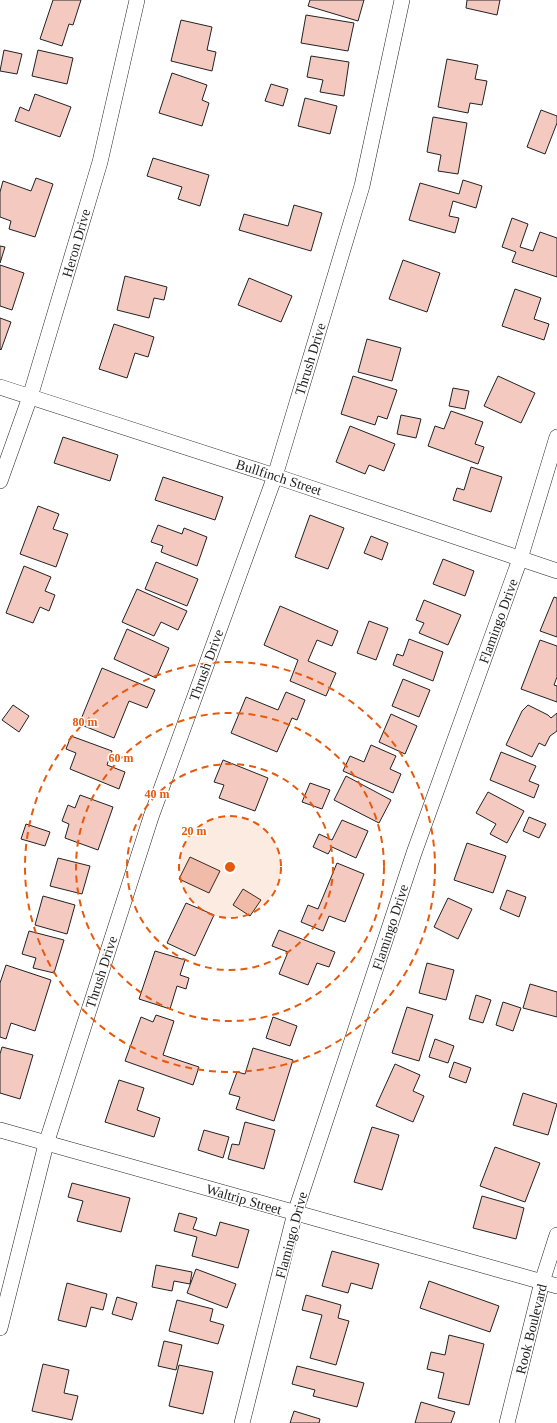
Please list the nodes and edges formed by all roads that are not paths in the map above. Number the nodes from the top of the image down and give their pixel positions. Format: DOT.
graph roads {
  1 [pos="137,0"];
  2 [pos="402,0"];
  3 [pos="0,387"];
  4 [pos="30,397"];
  5 [pos="557,437"];
  6 [pos="275,476"];
  7 [pos="0,481"];
  8 [pos="520,559"];
  9 [pos="557,571"];
  10 [pos="0,1130"];
  11 [pos="46,1144"];
  12 [pos="295,1213"];
  13 [pos="557,1235"];
  14 [pos="542,1282"];
  15 [pos="557,1286"];
  16 [pos="0,1328"];
  17 [pos="242,1423"];
  18 [pos="507,1423"];
  1 -- 4 [label="street, Heron Drive"];
  2 -- 6 [label="street, Thrush Drive"];
  3 -- 4 [label="street, Bullfinch Street"];
  4 -- 6 [label="street, Bullfinch Street"];
  4 -- 7 [label="street, Heron Drive"];
  5 -- 8 [label="street, Flamingo Drive"];
  6 -- 8 [label="street, Bullfinch Street"];
  6 -- 11 [label="street, Thrush Drive"];
  8 -- 9 [label="street, Bullfinch Street"];
  8 -- 12 [label="street, Flamingo Drive"];
  10 -- 11 [label="street, Waltrip Street"];
  11 -- 12 [label="street, Waltrip Street"];
  11 -- 16 [label="street, Thrush Drive"];
  12 -- 14 [label="street, Waltrip Street"];
  12 -- 17 [label="street, Flamingo Drive"];
  13 -- 14 [label="street, Rook Boulevard"];
  14 -- 15 [label="street, Waltrip Street"];
  14 -- 18 [label="street, Rook Boulevard"];
}
